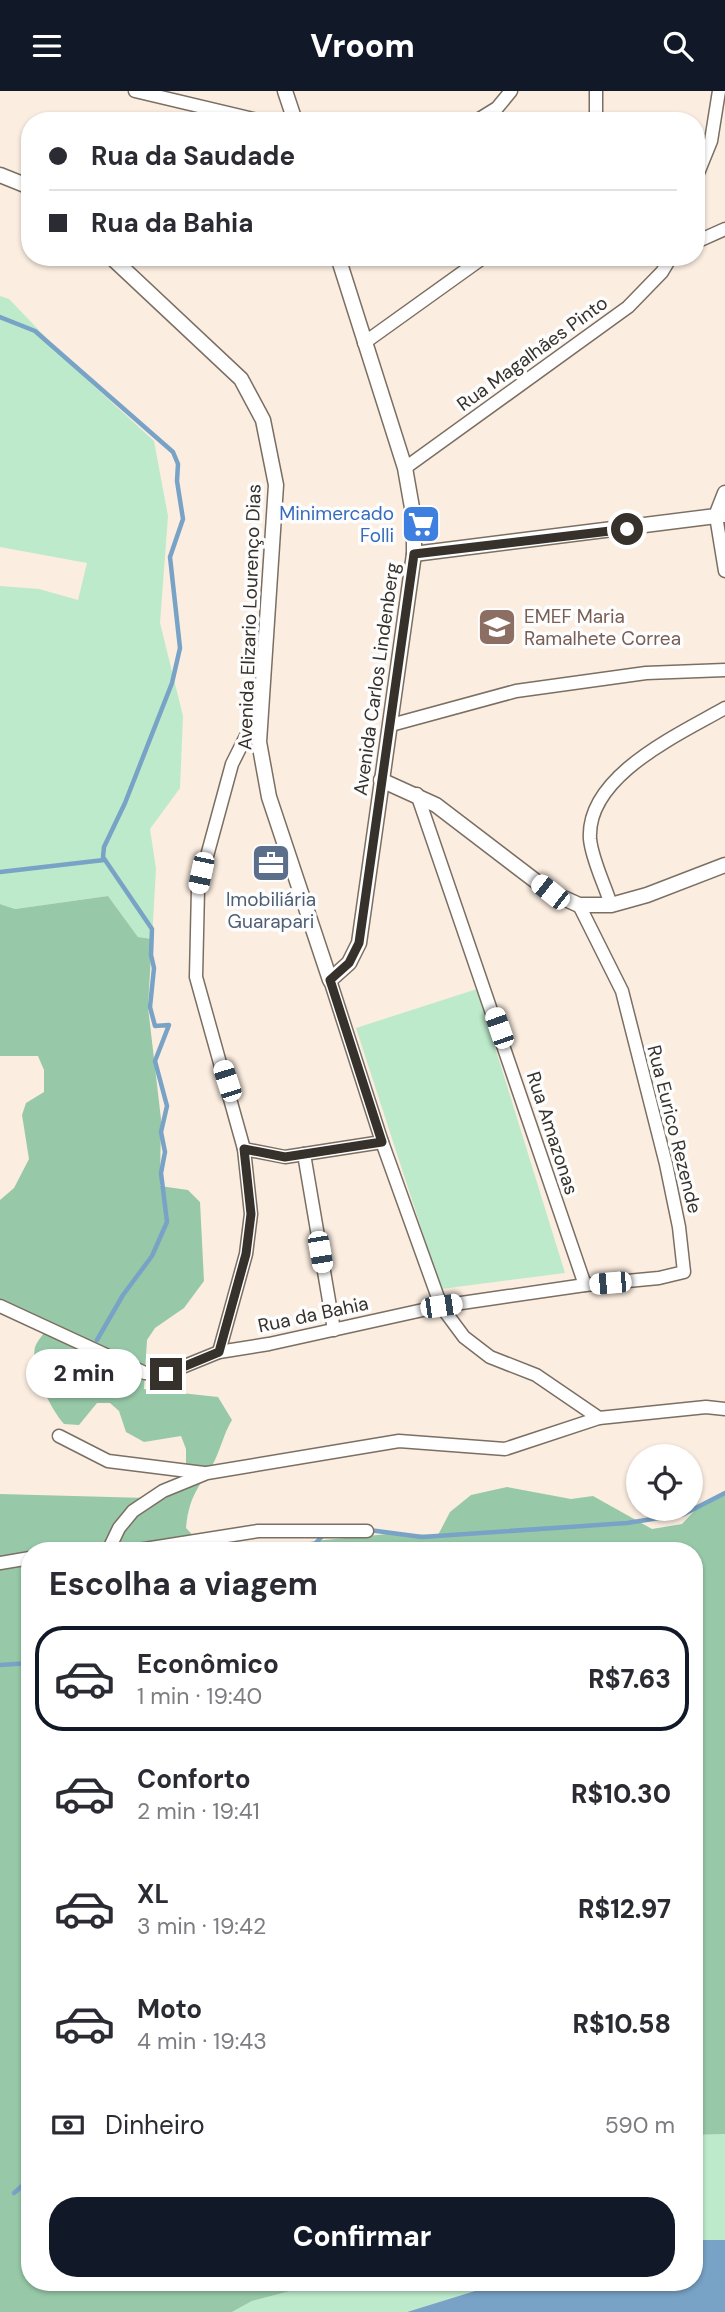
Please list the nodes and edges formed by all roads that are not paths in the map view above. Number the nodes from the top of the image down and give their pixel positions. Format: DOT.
graph roads {
  1 [pos="285,91"];
  2 [pos="511,91"];
  3 [pos="596,91"];
  4 [pos="719,91"];
  5 [pos="143,92"];
  6 [pos="225,112"];
  7 [pos="292,112"];
  8 [pos="491,112"];
  9 [pos="596,112"];
  10 [pos="705,156"];
  11 [pos="0,175"];
  12 [pos="21,183"];
  13 [pos="725,229"];
  14 [pos="705,237"];
  15 [pos="121,266"];
  16 [pos="341,266"];
  17 [pos="471,266"];
  18 [pos="666,266"];
  19 [pos="364,343"];
  20 [pos="405,468"];
  21 [pos="725,493"];
  22 [pos="720,516"];
  23 [pos="414,554"];
  24 [pos="725,571"];
  25 [pos="725,670"];
  26 [pos="261,705"];
  27 [pos="725,708"];
  28 [pos="391,725"];
  29 [pos="381,780"];
  30 [pos="417,795"];
  31 [pos="725,865"];
  32 [pos="579,905"];
  33 [pos="611,905"];
  34 [pos="330,980"];
  35 [pos="382,1142"];
  36 [pos="244,1149"];
  37 [pos="304,1154"];
  38 [pos="585,1285"];
  39 [pos="0,1306"];
  40 [pos="441,1306"];
  41 [pos="334,1329"];
  42 [pos="219,1352"];
  43 [pos="725,1409"];
  44 [pos="599,1418"];
  45 [pos="59,1436"];
  46 [pos="207,1473"];
  47 [pos="367,1531"];
  48 [pos="112,1542"];
  49 [pos="189,1542"];
  50 [pos="21,1560"];
  51 [pos="0,1563"];
  1 -- 7 [label="street"];
  2 -- 8 [label="street"];
  3 -- 9 [label="street"];
  4 -- 10 [label="street"];
  5 -- 6 [label="street"];
  11 -- 12 [label="street"];
  13 -- 14 [label="street"];
  15 -- 26 [label="street, Avenida Elizario Lourenço Dias"];
  16 -- 19 [label="street, Avenida Carlos Lindenberg"];
  17 -- 19 [label="street"];
  18 -- 20 [label="street, Rua Magalhães Pinto"];
  19 -- 20 [label="street, Avenida Carlos Lindenberg"];
  20 -- 23 [label="street, Avenida Carlos Lindenberg"];
  21 -- 22 [label="street"];
  22 -- 23 [label="street"];
  22 -- 24 [label="street"];
  23 -- 28 [label="street, Avenida Carlos Lindenberg"];
  25 -- 28 [label="street"];
  26 -- 34 [label="street, Avenida Elizario Lourenço Dias"];
  26 -- 36 [label="street"];
  27 -- 33 [label="street"];
  28 -- 29 [label="street, Avenida Carlos Lindenberg"];
  29 -- 30 [label="street"];
  29 -- 34 [label="street, Avenida Carlos Lindenberg"];
  30 -- 32 [label="street"];
  30 -- 38 [label="street, Rua Amazonas"];
  31 -- 33 [label="street"];
  32 -- 33 [label="street"];
  32 -- 38 [label="street, Rua Eurico Rezende"];
  34 -- 35 [label="street, Avenida Elizario Lourenço Dias"];
  35 -- 37 [label="street"];
  35 -- 40 [label="street, Avenida Elizario Lourenço Dias"];
  36 -- 37 [label="street"];
  36 -- 42 [label="street"];
  37 -- 41 [label="street"];
  38 -- 40 [label="street, Rua da Bahia"];
  39 -- 42 [label="street, Rua da Bahia"];
  40 -- 41 [label="street, Rua da Bahia"];
  40 -- 44 [label="street, Avenida Elizario Lourenço Dias"];
  41 -- 42 [label="street, Rua da Bahia"];
  43 -- 44 [label="street"];
  44 -- 46 [label="street"];
  45 -- 46 [label="street"];
  46 -- 48 [label="street"];
  47 -- 49 [label="street"];
  50 -- 51 [label="street"];
}
